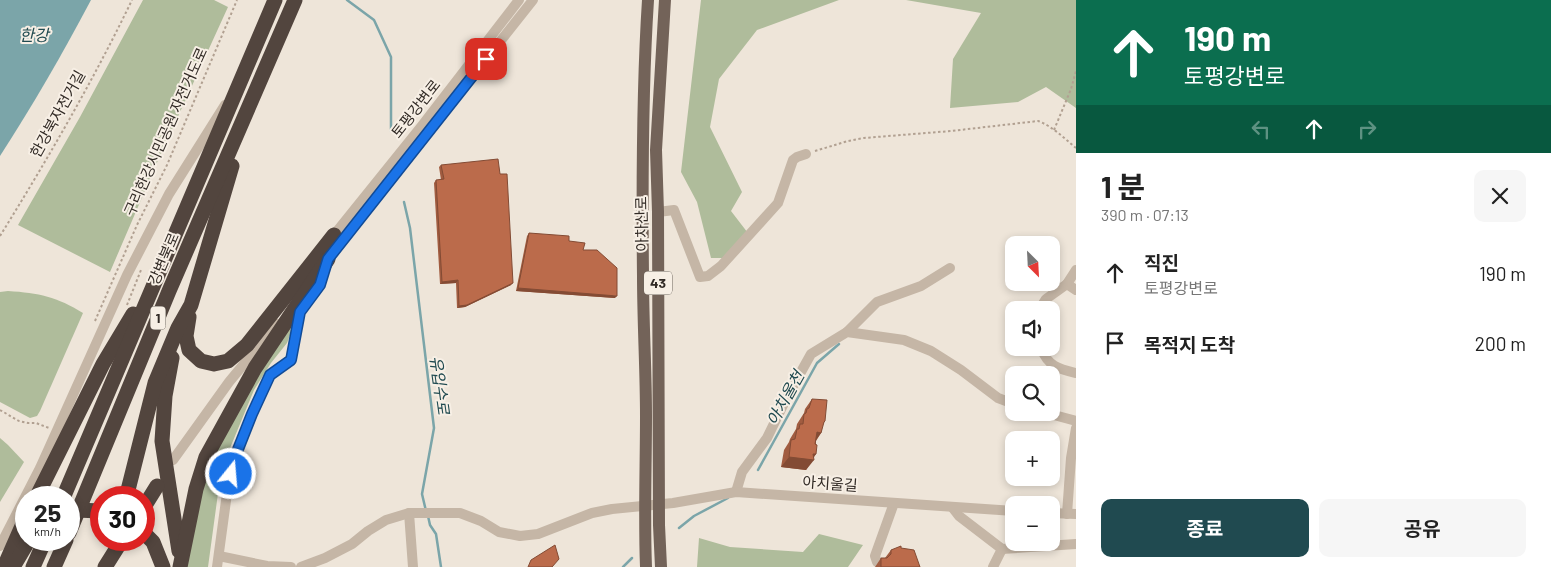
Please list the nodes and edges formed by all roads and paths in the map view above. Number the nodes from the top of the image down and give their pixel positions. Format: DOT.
graph roads {
  1 [pos="132,0"];
  2 [pos="231,0"];
  3 [pos="275,0"];
  4 [pos="295,0"];
  5 [pos="519,0"];
  6 [pos="533,0"];
  7 [pos="648,0"];
  8 [pos="665,0"];
  9 [pos="237,1"];
  10 [pos="1076,71"];
  11 [pos="241,79"];
  12 [pos="250,104"];
  13 [pos="1054,130"];
  14 [pos="1076,148"];
  15 [pos="806,154"];
  16 [pos="658,212"];
  17 [pos="334,234"];
  18 [pos="0,236"];
  19 [pos="328,259"];
  20 [pos="164,261"];
  21 [pos="950,268"];
  22 [pos="1076,270"];
  23 [pos="116,273"];
  24 [pos="1067,284"];
  25 [pos="1076,290"];
  26 [pos="1045,301"];
  27 [pos="191,305"];
  28 [pos="178,328"];
  29 [pos="847,332"];
  30 [pos="1044,356"];
  31 [pos="1076,373"];
  32 [pos="1005,401"];
  33 [pos="0,410"];
  34 [pos="1060,417"];
  35 [pos="1076,421"];
  36 [pos="48,428"];
  37 [pos="1076,428"];
  38 [pos="173,460"];
  39 [pos="42,486"];
  40 [pos="68,486"];
  41 [pos="129,486"];
  42 [pos="157,486"];
  43 [pos="155,489"];
  44 [pos="736,492"];
  45 [pos="894,503"];
  46 [pos="659,504"];
  47 [pos="80,505"];
  48 [pos="645,506"];
  49 [pos="952,507"];
  50 [pos="1005,510"];
  51 [pos="410,513"];
  52 [pos="1071,514"];
  53 [pos="15,539"];
  54 [pos="1076,544"];
  55 [pos="0,546"];
  56 [pos="15,547"];
  57 [pos="1002,549"];
  58 [pos="155,550"];
  59 [pos="18,551"];
  60 [pos="40,551"];
  61 [pos="61,551"];
  62 [pos="109,551"];
  63 [pos="115,551"];
  64 [pos="0,556"];
  65 [pos="218,562"];
  66 [pos="877,562"];
  67 [pos="180,565"];
  68 [pos="4,567"];
  69 [pos="13,567"];
  70 [pos="33,567"];
  71 [pos="54,567"];
  72 [pos="104,567"];
  73 [pos="163,567"];
  74 [pos="291,567"];
  75 [pos="301,567"];
  76 [pos="413,567"];
  77 [pos="646,567"];
  78 [pos="661,567"];
  79 [pos="993,567"];
  1 -- 18 [label="path, 한강북자전거길"];
  2 -- 9 [label="path"];
  3 -- 11 [label="highway, 강변북로 / 1"];
  4 -- 12 [label="highway, 강변북로 / 1"];
  5 -- 17 [label="street, 토평강변로"];
  6 -- 19 [label="street, 토평강변로"];
  7 -- 48 [label="main road, 아차산로 / 43"];
  8 -- 16 [label="main road, 아차산로 / 43"];
  9 -- 23 [label="path, 구리한강시민공원 자전거도로"];
  10 -- 13 [label="path"];
  11 -- 20 [label="highway, 강변북로 / 1"];
  11 -- 55 [label="street"];
  12 -- 27 [label="highway"];
  12 -- 47 [label="highway, 강변북로 / 1"];
  13 -- 14 [label="path"];
  13 -- 15 [label="path"];
  15 -- 16 [label="street"];
  16 -- 46 [label="main road, 아차산로 / 43"];
  17 -- 19 [label="street"];
  17 -- 27 [label="highway"];
  19 -- 38 [label="street, 토평강변로"];
  19 -- 65 [label="street"];
  19 -- 67 [label="highway"];
  20 -- 39 [label="highway"];
  20 -- 40 [label="highway, 강변북로 / 1"];
  21 -- 29 [label="street"];
  22 -- 24 [label="street"];
  24 -- 25 [label="street"];
  24 -- 26 [label="street"];
  27 -- 28 [label="highway"];
  28 -- 41 [label="highway"];
  28 -- 67 [label="highway"];
  29 -- 32 [label="street"];
  29 -- 44 [label="street"];
  30 -- 31 [label="street"];
  33 -- 36 [label="path"];
  34 -- 35 [label="street"];
  37 -- 52 [label="street"];
  42 -- 43 [label="highway"];
  44 -- 45 [label="street, 아치울길"];
  44 -- 46 [label="street, 아치울길"];
  45 -- 49 [label="street, 아치울길"];
  45 -- 66 [label="street"];
  46 -- 48 [label="street, 아치울길"];
  46 -- 78 [label="main road, 아차산로 / 43"];
  48 -- 51 [label="street, 아치울길"];
  48 -- 77 [label="main road, 아차산로 / 43"];
  49 -- 50 [label="street, 아치울길"];
  49 -- 57 [label="street"];
  51 -- 75 [label="street, 아치울길"];
  51 -- 76 [label="street"];
  53 -- 64 [label="highway"];
  54 -- 57 [label="street"];
  56 -- 68 [label="highway"];
  57 -- 79 [label="street"];
  58 -- 73 [label="highway"];
  59 -- 69 [label="highway"];
  60 -- 70 [label="highway"];
  61 -- 71 [label="highway"];
  62 -- 72 [label="highway"];
  63 -- 72 [label="highway"];
  65 -- 74 [label="street"];
}
